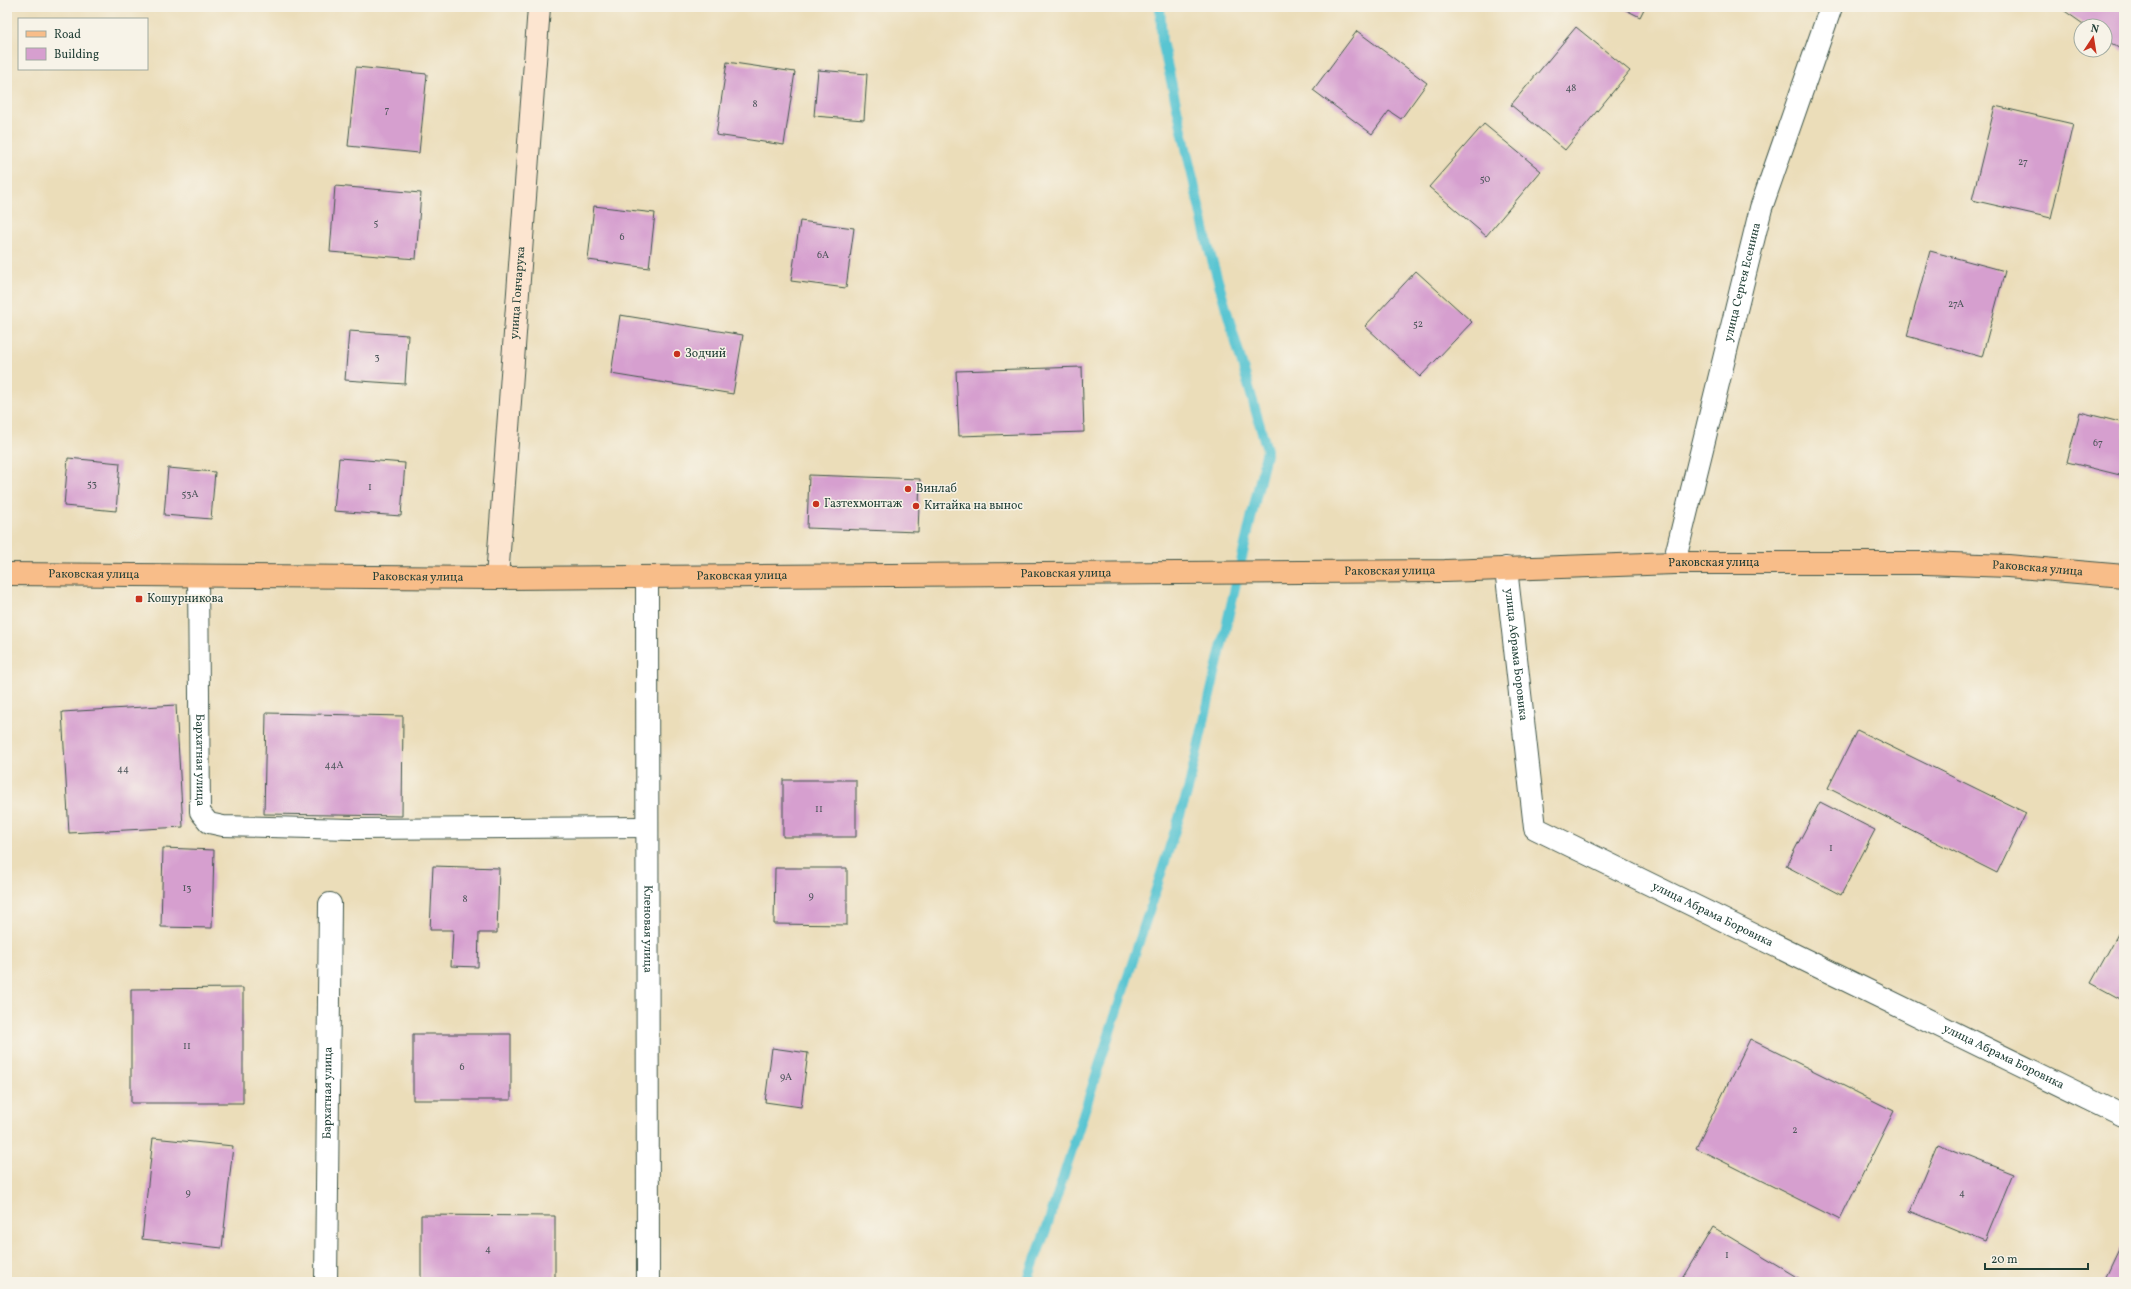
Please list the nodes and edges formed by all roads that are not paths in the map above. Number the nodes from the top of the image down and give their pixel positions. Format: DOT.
graph roads {
  1 [pos="539,7"];
  2 [pos="1831,7"];
  3 [pos="1674,563"];
  4 [pos="1506,568"];
  5 [pos="7,574"];
  6 [pos="198,576"];
  7 [pos="2124,576"];
  8 [pos="647,577"];
  9 [pos="497,578"];
  10 [pos="647,827"];
  11 [pos="330,904"];
  12 [pos="2124,1116"];
  13 [pos="326,1282"];
  14 [pos="648,1282"];
  1 -- 9 [label="street, улица Гончарука"];
  2 -- 3 [label="street, улица Сергея Есенина"];
  3 -- 4 [label="main road, Раковская улица"];
  3 -- 7 [label="main road, Раковская улица"];
  4 -- 8 [label="main road, Раковская улица"];
  4 -- 12 [label="street, улица Абрама Боровика"];
  5 -- 6 [label="main road, Раковская улица"];
  6 -- 9 [label="main road, Раковская улица"];
  6 -- 10 [label="lane, Бархатная улица"];
  8 -- 9 [label="main road, Раковская улица"];
  8 -- 10 [label="street, Кленовая улица"];
  10 -- 14 [label="street, Кленовая улица"];
  11 -- 13 [label="street, Бархатная улица"];
}
